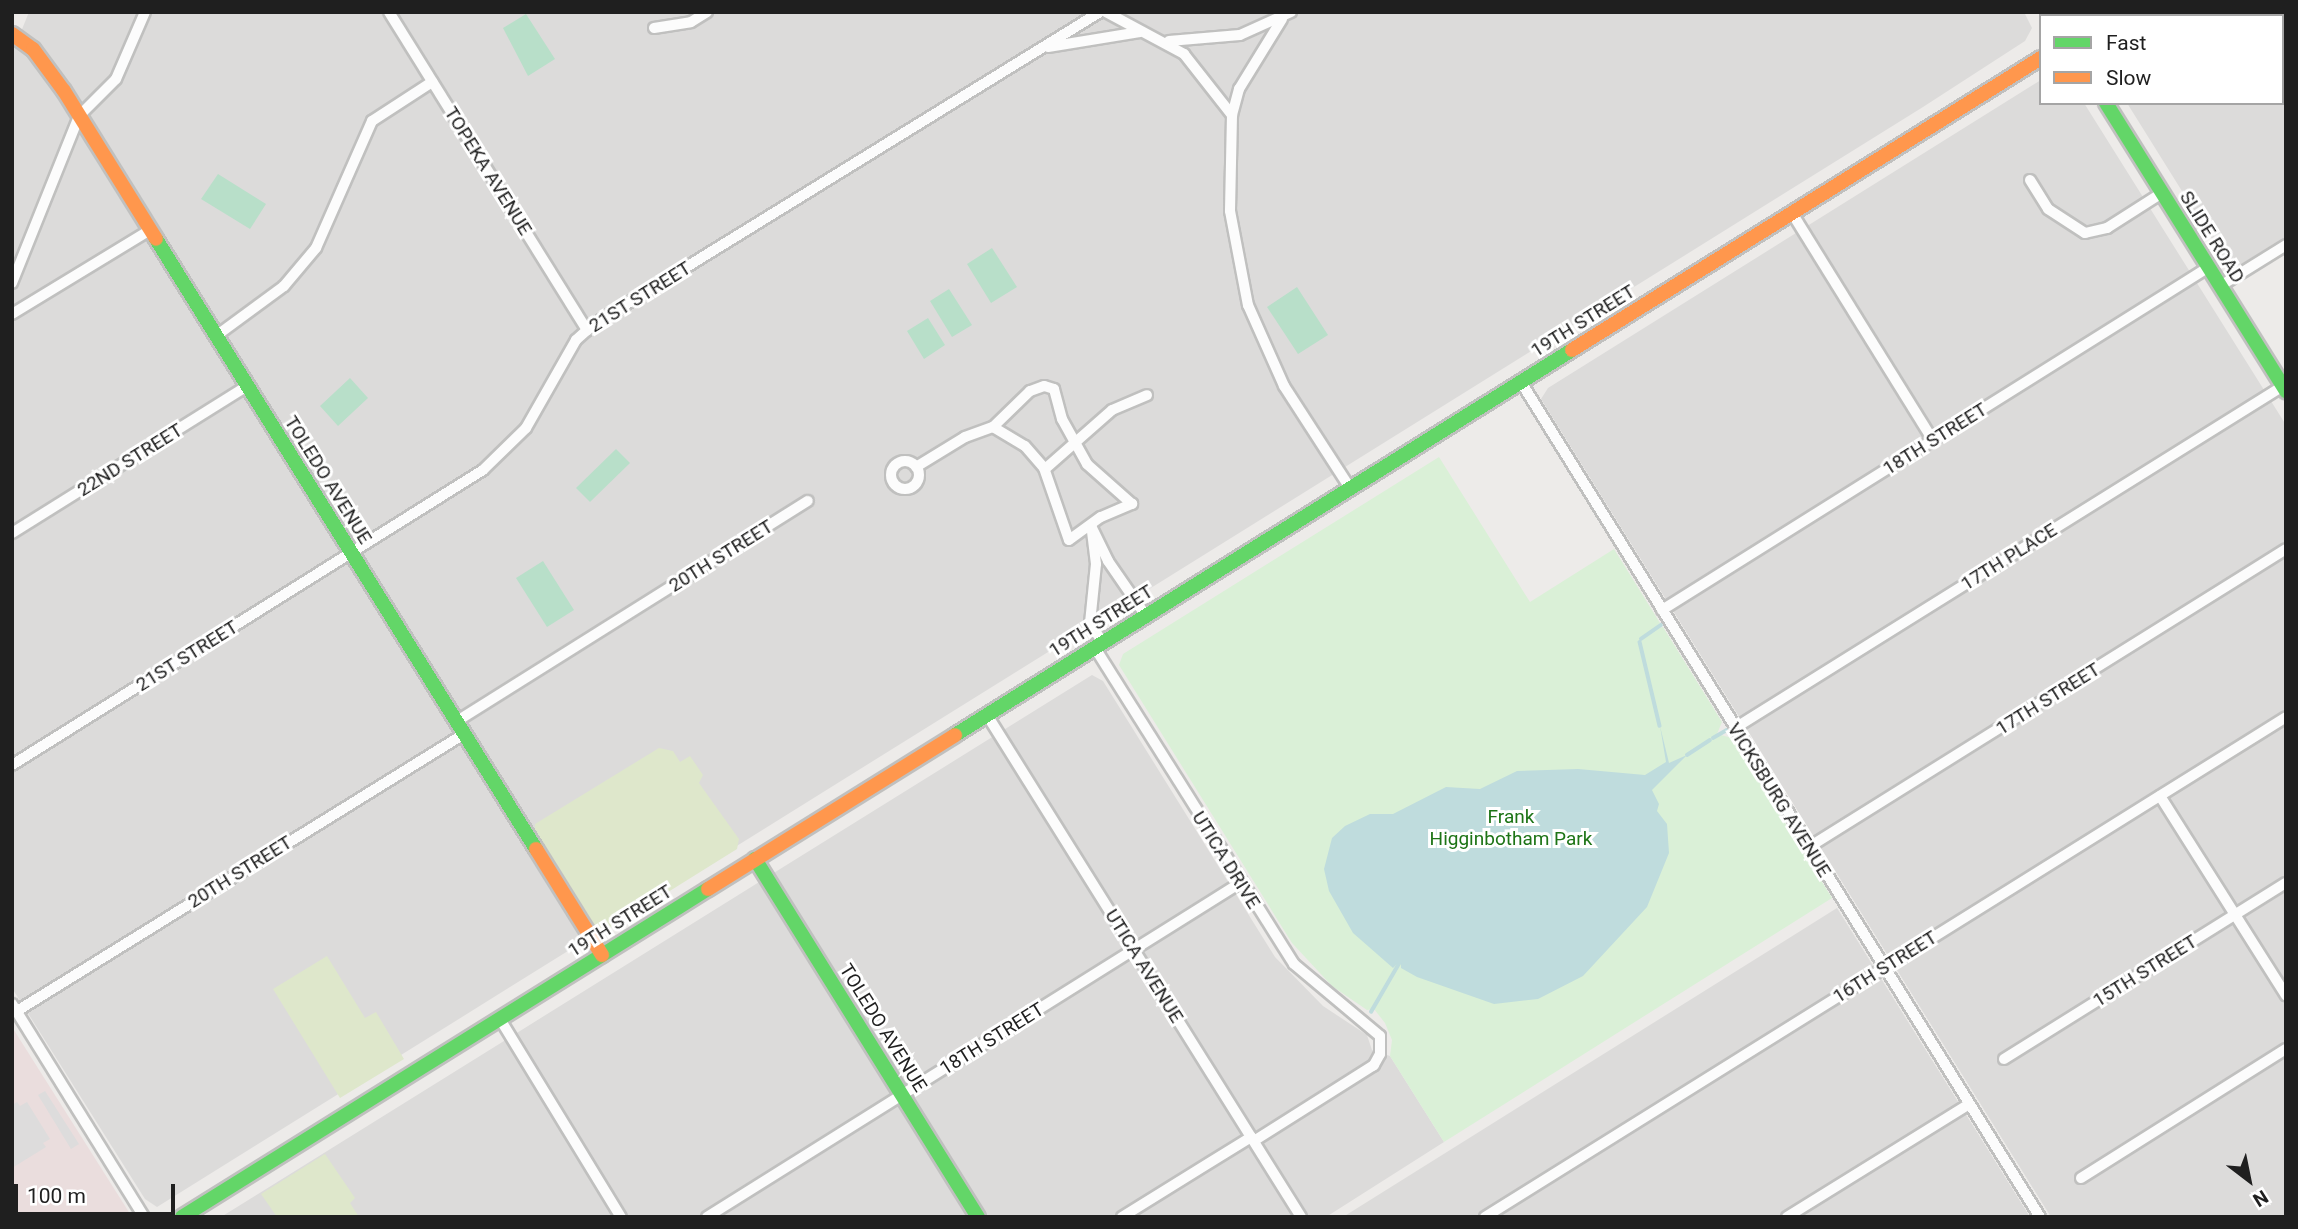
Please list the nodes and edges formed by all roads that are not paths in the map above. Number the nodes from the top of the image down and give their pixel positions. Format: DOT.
graph roads {
  1 [pos="145,12"];
  2 [pos="388,12"];
  3 [pos="707,12"];
  4 [pos="1103,12"];
  5 [pos="1287,15"];
  6 [pos="654,28"];
  7 [pos="1140,32"];
  8 [pos="12,34"];
  9 [pos="1163,40"];
  10 [pos="1039,49"];
  11 [pos="2039,59"];
  12 [pos="432,82"];
  13 [pos="2107,105"];
  14 [pos="1232,115"];
  15 [pos="79,116"];
  16 [pos="2030,180"];
  17 [pos="2162,193"];
  18 [pos="1792,213"];
  19 [pos="150,229"];
  20 [pos="2286,245"];
  21 [pos="2209,267"];
  22 [pos="12,283"];
  23 [pos="2220,286"];
  24 [pos="12,314"];
  25 [pos="587,330"];
  26 [pos="216,337"];
  27 [pos="1521,382"];
  28 [pos="247,386"];
  29 [pos="2284,388"];
  30 [pos="1147,395"];
  31 [pos="993,427"];
  32 [pos="1933,440"];
  33 [pos="1075,445"];
  34 [pos="916,467"];
  35 [pos="1045,469"];
  36 [pos="1350,488"];
  37 [pos="808,501"];
  38 [pos="1091,526"];
  39 [pos="12,533"];
  40 [pos="2286,550"];
  41 [pos="352,554"];
  42 [pos="1662,610"];
  43 [pos="1146,615"];
  44 [pos="1099,645"];
  45 [pos="987,715"];
  46 [pos="2286,718"];
  47 [pos="460,727"];
  48 [pos="1735,728"];
  49 [pos="12,765"];
  50 [pos="2161,796"];
  51 [pos="1809,848"];
  52 [pos="755,859"];
  53 [pos="1240,883"];
  54 [pos="2286,883"];
  55 [pos="2235,914"];
  56 [pos="1134,949"];
  57 [pos="602,955"];
  58 [pos="1884,968"];
  59 [pos="2286,995"];
  60 [pos="14,1008"];
  61 [pos="500,1019"];
  62 [pos="2286,1049"];
  63 [pos="2004,1059"];
  64 [pos="902,1095"];
  65 [pos="1969,1104"];
  66 [pos="1253,1139"];
  67 [pos="2081,1178"];
  68 [pos="144,1217"];
  69 [pos="182,1217"];
  70 [pos="621,1217"];
  71 [pos="707,1217"];
  72 [pos="978,1217"];
  73 [pos="1122,1217"];
  74 [pos="1301,1217"];
  75 [pos="1485,1217"];
  76 [pos="1787,1217"];
  77 [pos="2040,1217"];
  1 -- 15 [label="street"];
  2 -- 12 [label="street, TOPEKA AVENUE"];
  3 -- 6 [label="street"];
  4 -- 7 [label="street"];
  4 -- 10 [label="street, 21ST STREET"];
  5 -- 9 [label="street"];
  5 -- 14 [label="street"];
  7 -- 9 [label="street"];
  7 -- 10 [label="street"];
  8 -- 15 [label="main road, TOLEDO AVENUE"];
  9 -- 14 [label="street"];
  10 -- 25 [label="street, 21ST STREET"];
  11 -- 18 [label="main road, 19TH STREET"];
  12 -- 25 [label="street, TOPEKA AVENUE"];
  12 -- 26 [label="street"];
  13 -- 17 [label="main road, SLIDE ROAD"];
  14 -- 36 [label="street"];
  15 -- 19 [label="main road, TOLEDO AVENUE"];
  15 -- 22 [label="street"];
  16 -- 17 [label="street"];
  17 -- 21 [label="main road, SLIDE ROAD"];
  18 -- 27 [label="main road, 19TH STREET"];
  18 -- 32 [label="street"];
  19 -- 24 [label="street"];
  19 -- 26 [label="main road, TOLEDO AVENUE"];
  20 -- 23 [label="street"];
  21 -- 23 [label="main road, SLIDE ROAD"];
  21 -- 32 [label="street, 18TH STREET"];
  23 -- 29 [label="main road, SLIDE ROAD"];
  25 -- 41 [label="street, 21ST STREET"];
  26 -- 28 [label="main road, TOLEDO AVENUE"];
  27 -- 36 [label="main road, 19TH STREET"];
  27 -- 42 [label="street, VICKSBURG AVENUE"];
  28 -- 39 [label="street, 22ND STREET"];
  28 -- 41 [label="main road, TOLEDO AVENUE"];
  29 -- 48 [label="street, 17TH PLACE"];
  30 -- 33 [label="street"];
  31 -- 33 [label="street"];
  31 -- 34 [label="street"];
  31 -- 35 [label="street"];
  32 -- 42 [label="street, 18TH STREET"];
  33 -- 35 [label="street"];
  33 -- 38 [label="street"];
  35 -- 38 [label="street"];
  36 -- 43 [label="main road, 19TH STREET"];
  37 -- 47 [label="street, 20TH STREET"];
  38 -- 43 [label="street"];
  38 -- 44 [label="street, UTICA DRIVE"];
  40 -- 51 [label="street, 17TH STREET"];
  41 -- 47 [label="main road, TOLEDO AVENUE"];
  41 -- 49 [label="street, 21ST STREET"];
  42 -- 48 [label="street, VICKSBURG AVENUE"];
  43 -- 44 [label="main road, 19TH STREET"];
  44 -- 45 [label="main road, 19TH STREET"];
  44 -- 53 [label="street, UTICA DRIVE"];
  45 -- 52 [label="main road, 19TH STREET"];
  45 -- 56 [label="street, UTICA AVENUE"];
  46 -- 50 [label="street, 16TH STREET"];
  47 -- 57 [label="main road, TOLEDO AVENUE"];
  47 -- 60 [label="street, 20TH STREET"];
  48 -- 51 [label="street, VICKSBURG AVENUE"];
  50 -- 55 [label="street"];
  50 -- 58 [label="street, 16TH STREET"];
  51 -- 58 [label="street, VICKSBURG AVENUE"];
  52 -- 57 [label="main road, 19TH STREET"];
  52 -- 64 [label="main road, TOLEDO AVENUE"];
  53 -- 56 [label="street, 18TH STREET"];
  53 -- 66 [label="street, UTICA DRIVE"];
  54 -- 55 [label="street, 15TH STREET"];
  55 -- 59 [label="street"];
  55 -- 63 [label="street, 15TH STREET"];
  56 -- 64 [label="street, 18TH STREET"];
  56 -- 66 [label="street, UTICA AVENUE"];
  57 -- 61 [label="main road, 19TH STREET"];
  58 -- 65 [label="street, VICKSBURG AVENUE"];
  58 -- 75 [label="street, 16TH STREET"];
  60 -- 68 [label="street"];
  61 -- 69 [label="main road, 19TH STREET"];
  61 -- 70 [label="street"];
  62 -- 67 [label="street"];
  64 -- 71 [label="street, 18TH STREET"];
  64 -- 72 [label="main road, TOLEDO AVENUE"];
  65 -- 76 [label="street"];
  65 -- 77 [label="street, VICKSBURG AVENUE"];
  66 -- 73 [label="street"];
  66 -- 74 [label="street, UTICA AVENUE"];
}
